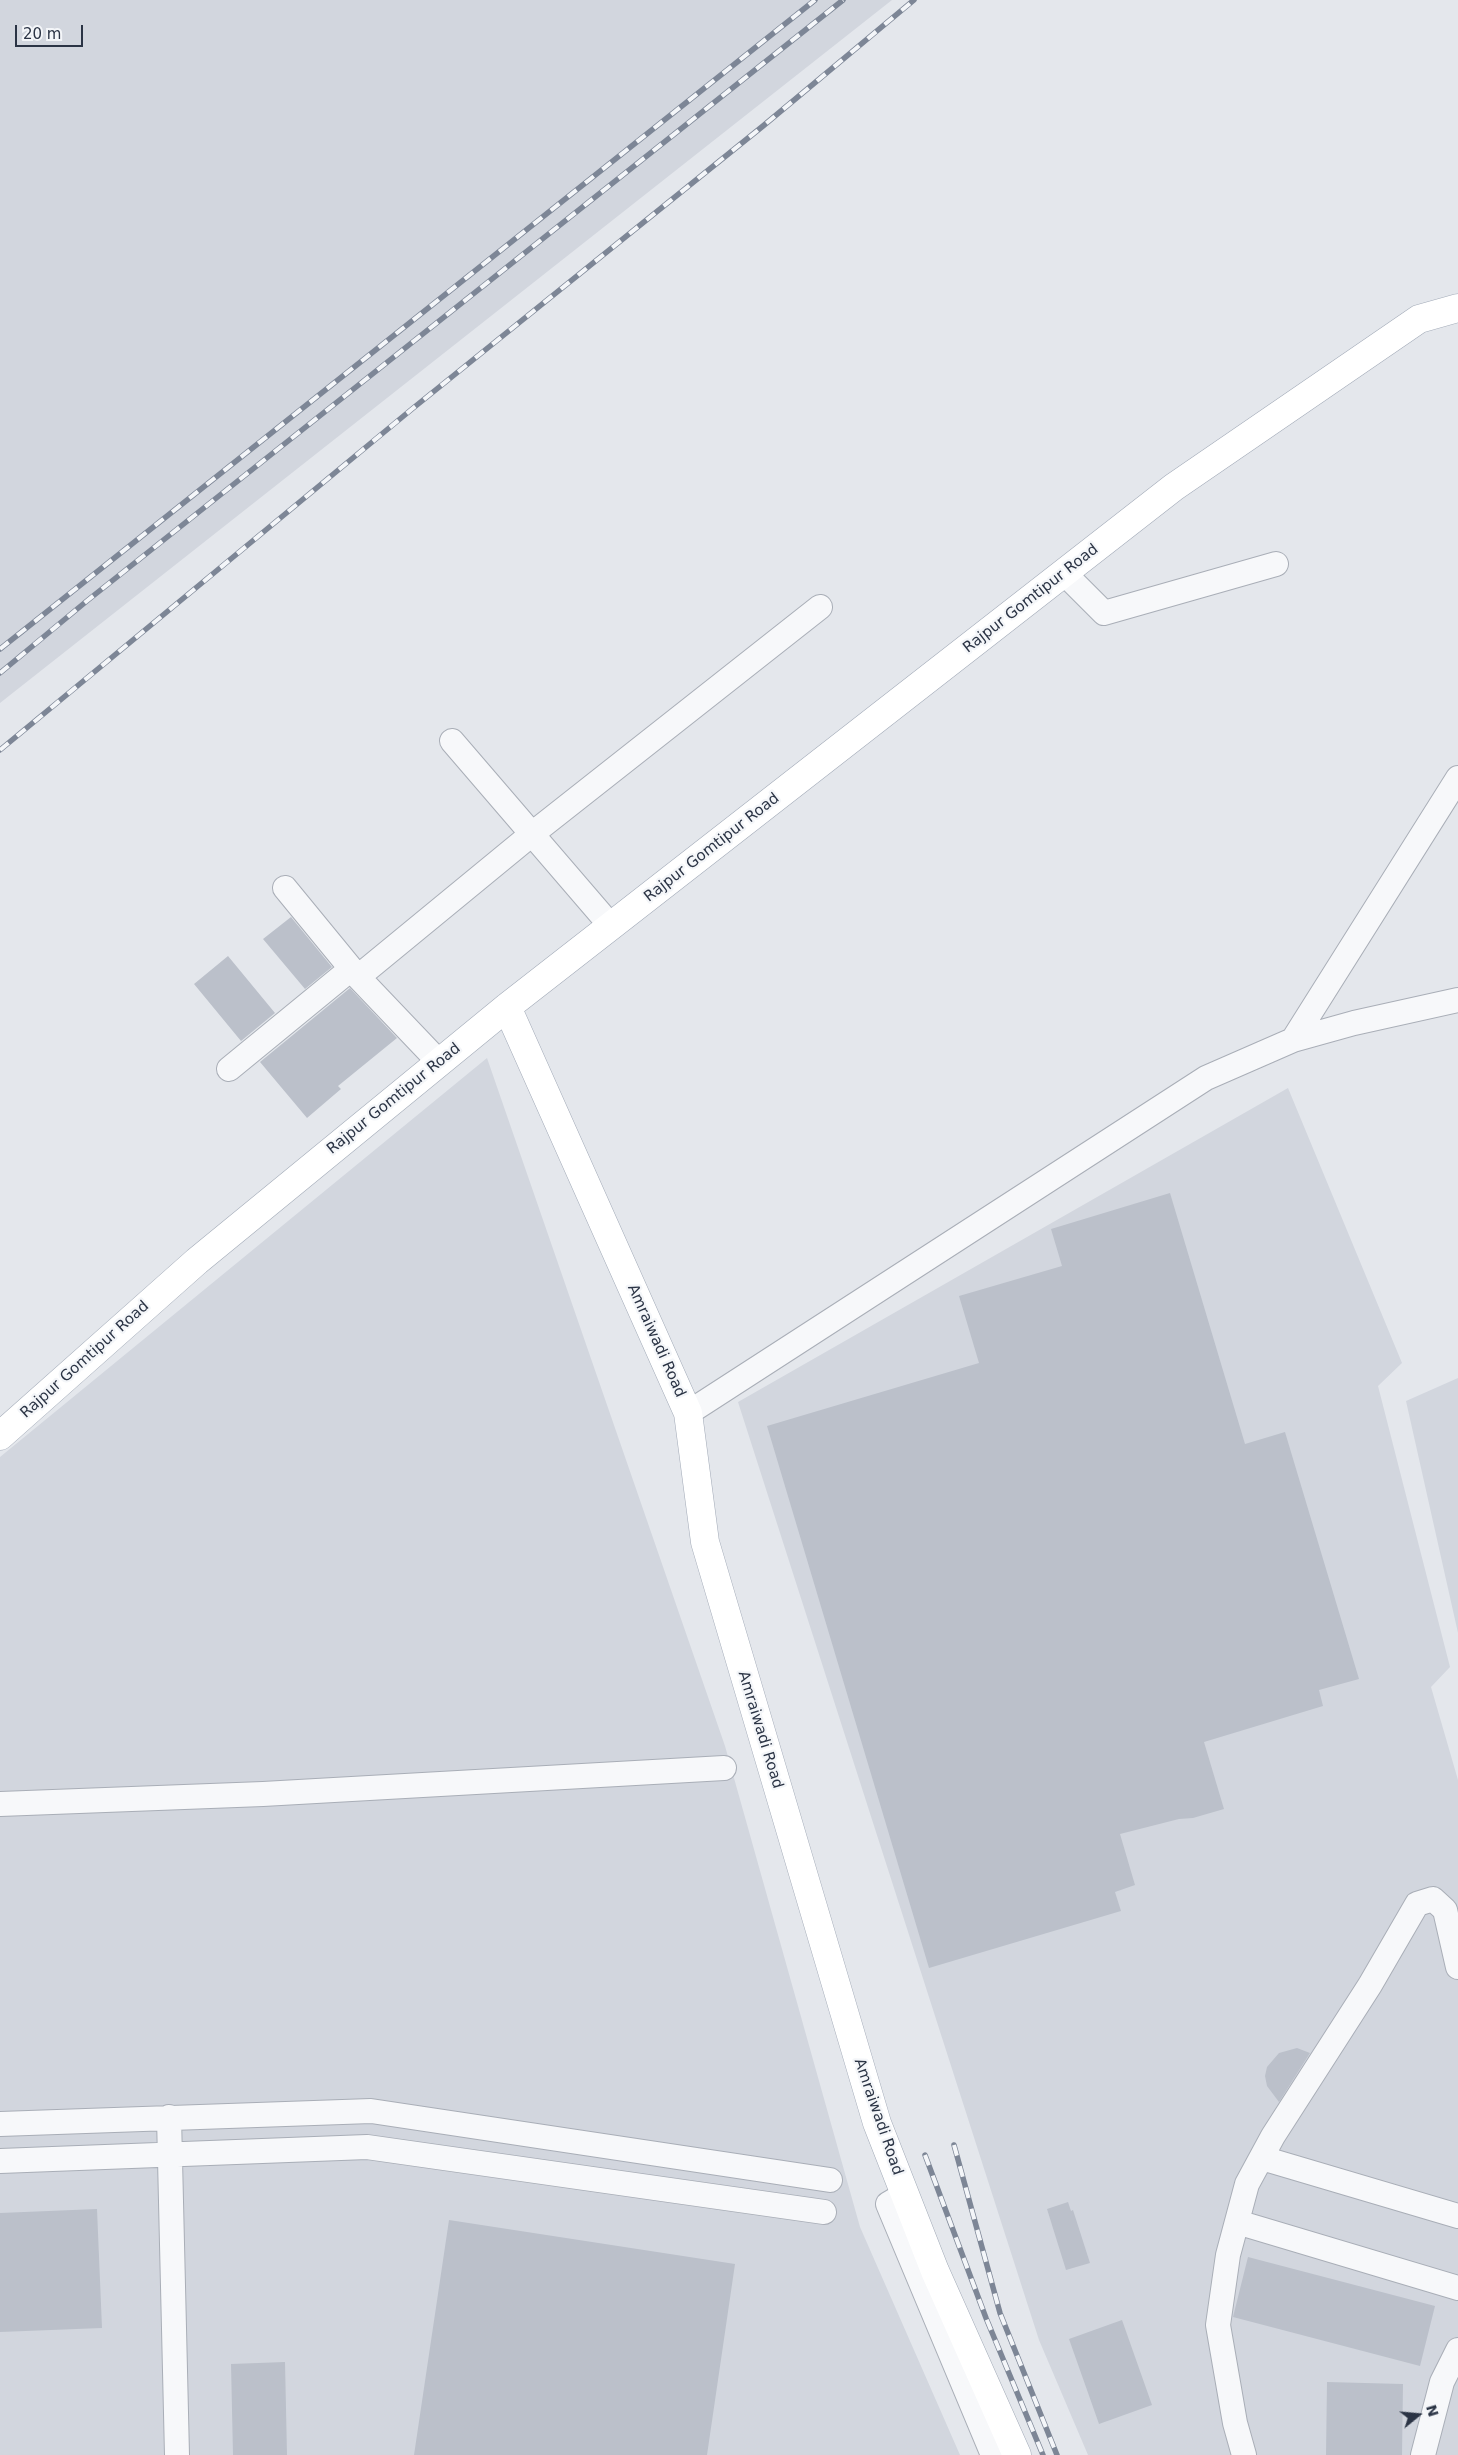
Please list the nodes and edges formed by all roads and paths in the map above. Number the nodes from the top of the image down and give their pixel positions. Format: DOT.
graph roads {
  1 [pos="1458,308"];
  2 [pos="1276,564"];
  3 [pos="1064,573"];
  4 [pos="820,607"];
  5 [pos="452,741"];
  6 [pos="1458,778"];
  7 [pos="532,834"];
  8 [pos="285,888"];
  9 [pos="611,926"];
  10 [pos="355,973"];
  11 [pos="1458,1000"];
  12 [pos="507,1007"];
  13 [pos="1293,1040"];
  14 [pos="439,1062"];
  15 [pos="229,1069"];
  16 [pos="688,1413"];
  17 [pos="0,1436"];
  18 [pos="724,1768"];
  19 [pos="0,1804"];
  20 [pos="1458,1967"];
  21 [pos="169,2117"];
  22 [pos="0,2124"];
  23 [pos="170,2153"];
  24 [pos="1262,2158"];
  25 [pos="0,2161"];
  26 [pos="798,2175"];
  27 [pos="830,2180"];
  28 [pos="905,2194"];
  29 [pos="792,2207"];
  30 [pos="824,2212"];
  31 [pos="1458,2216"];
  32 [pos="1237,2222"];
  33 [pos="1458,2288"];
  34 [pos="1458,2350"];
  35 [pos="177,2455"];
  36 [pos="993,2455"];
  37 [pos="1017,2455"];
  38 [pos="1244,2455"];
  39 [pos="1423,2455"];
  1 -- 3 [label="main road, Rajpur Gomtipur Road"];
  2 -- 3 [label="street"];
  3 -- 9 [label="main road, Rajpur Gomtipur Road"];
  4 -- 7 [label="street"];
  5 -- 7 [label="street"];
  6 -- 13 [label="street"];
  7 -- 9 [label="street"];
  7 -- 10 [label="street"];
  8 -- 10 [label="street"];
  9 -- 12 [label="main road, Rajpur Gomtipur Road"];
  10 -- 14 [label="street"];
  10 -- 15 [label="street"];
  11 -- 13 [label="street"];
  12 -- 14 [label="main road, Rajpur Gomtipur Road"];
  12 -- 16 [label="main road, Amraiwadi Road"];
  13 -- 16 [label="street"];
  14 -- 17 [label="main road, Rajpur Gomtipur Road"];
  16 -- 28 [label="main road, Amraiwadi Road"];
  18 -- 19 [label="street"];
  20 -- 24 [label="street"];
  21 -- 22 [label="street"];
  21 -- 23 [label="street"];
  21 -- 26 [label="street"];
  23 -- 25 [label="street"];
  23 -- 29 [label="street"];
  23 -- 35 [label="street"];
  24 -- 31 [label="street"];
  24 -- 32 [label="street"];
  26 -- 27 [label="street"];
  26 -- 29 [label="street"];
  28 -- 36 [label="street"];
  28 -- 37 [label="main road, Amraiwadi Road"];
  29 -- 30 [label="street"];
  32 -- 33 [label="street"];
  32 -- 38 [label="street"];
  34 -- 39 [label="street"];
}
